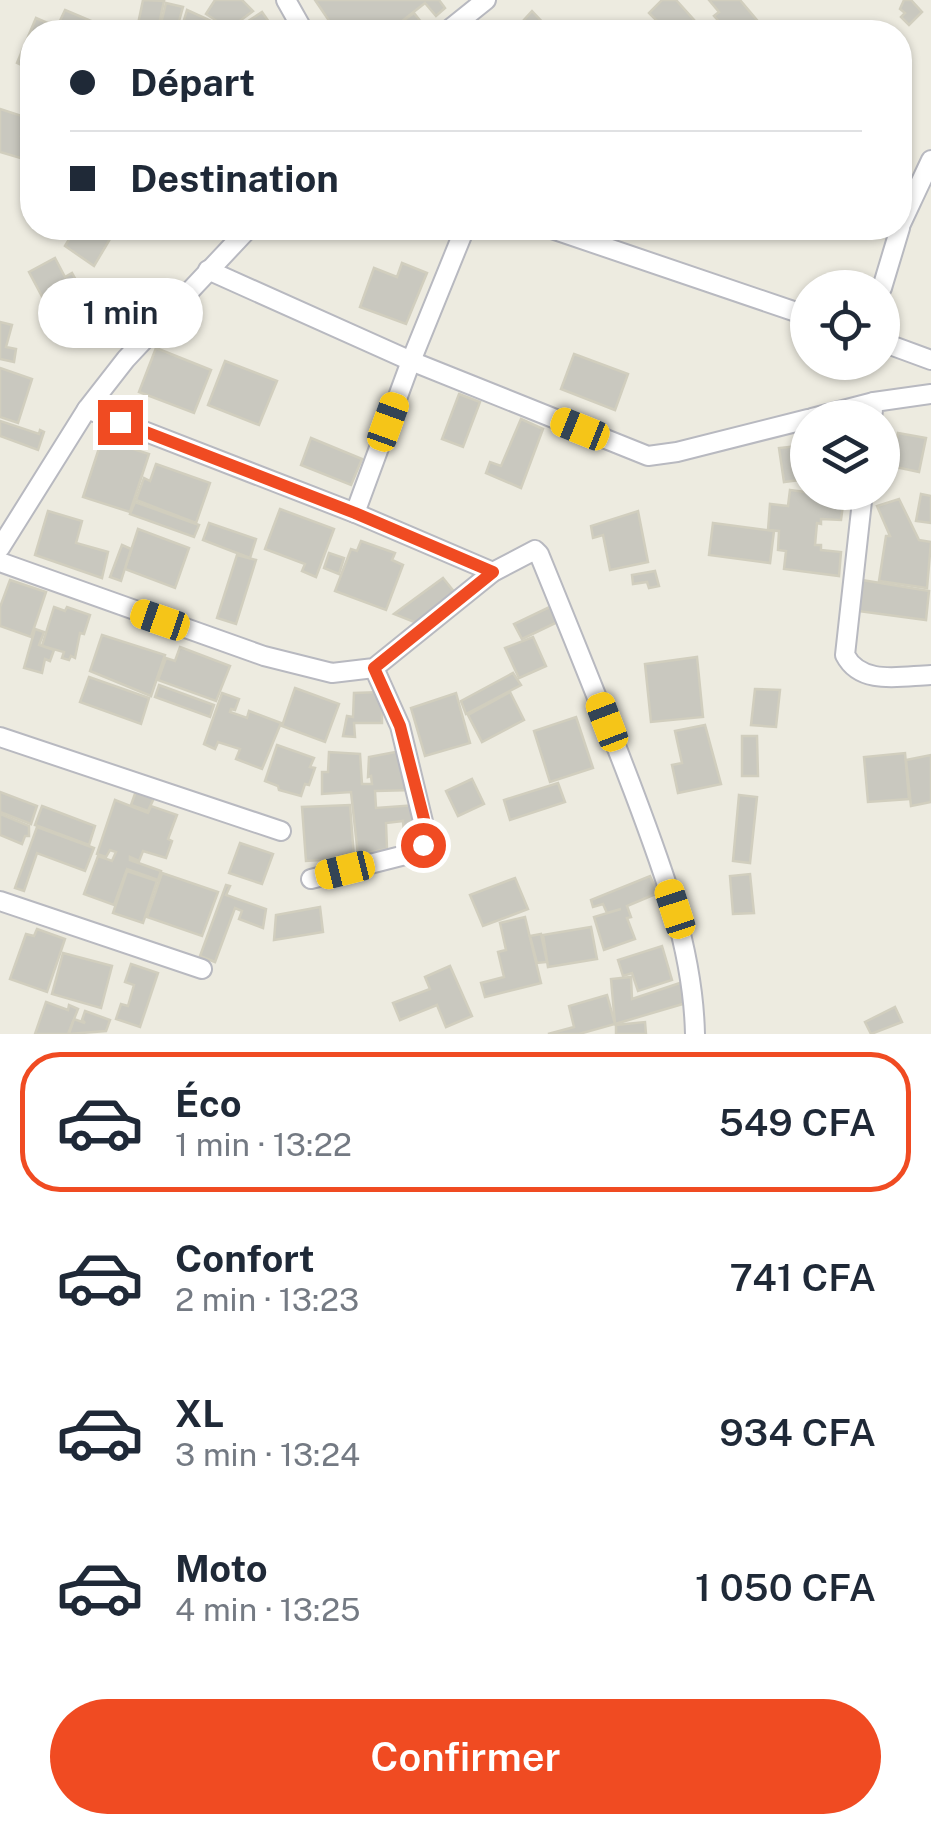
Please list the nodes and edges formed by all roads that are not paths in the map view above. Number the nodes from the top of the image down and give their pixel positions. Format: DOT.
graph roads {
  1 [pos="486,0"];
  2 [pos="461,20"];
  3 [pos="931,160"];
  4 [pos="912,201"];
  5 [pos="237,240"];
  6 [pos="460,240"];
  7 [pos="584,240"];
  8 [pos="896,240"];
  9 [pos="208,270"];
  10 [pos="887,270"];
  11 [pos="790,310"];
  12 [pos="900,349"];
  13 [pos="410,360"];
  14 [pos="931,360"];
  15 [pos="931,394"];
  16 [pos="900,403"];
  17 [pos="87,409"];
  18 [pos="790,423"];
  19 [pos="861,510"];
  20 [pos="355,513"];
  21 [pos="0,548"];
  22 [pos="0,562"];
  23 [pos="493,572"];
  24 [pos="374,668"];
  25 [pos="931,675"];
  26 [pos="0,737"];
  27 [pos="280,831"];
  28 [pos="311,879"];
  29 [pos="0,901"];
  30 [pos="202,969"];
  31 [pos="696,1034"];
  1 -- 2 [label="street"];
  3 -- 4 [label="street"];
  5 -- 9 [label="street"];
  6 -- 13 [label="street"];
  7 -- 11 [label="street"];
  8 -- 10 [label="street"];
  9 -- 13 [label="street"];
  9 -- 17 [label="street"];
  12 -- 14 [label="street"];
  13 -- 18 [label="street"];
  13 -- 20 [label="street"];
  15 -- 16 [label="street"];
  17 -- 20 [label="street"];
  17 -- 21 [label="street"];
  19 -- 25 [label="street"];
  20 -- 23 [label="street"];
  22 -- 24 [label="street"];
  23 -- 24 [label="street"];
  23 -- 31 [label="street"];
  24 -- 28 [label="street"];
  26 -- 27 [label="street"];
  29 -- 30 [label="street"];
}
